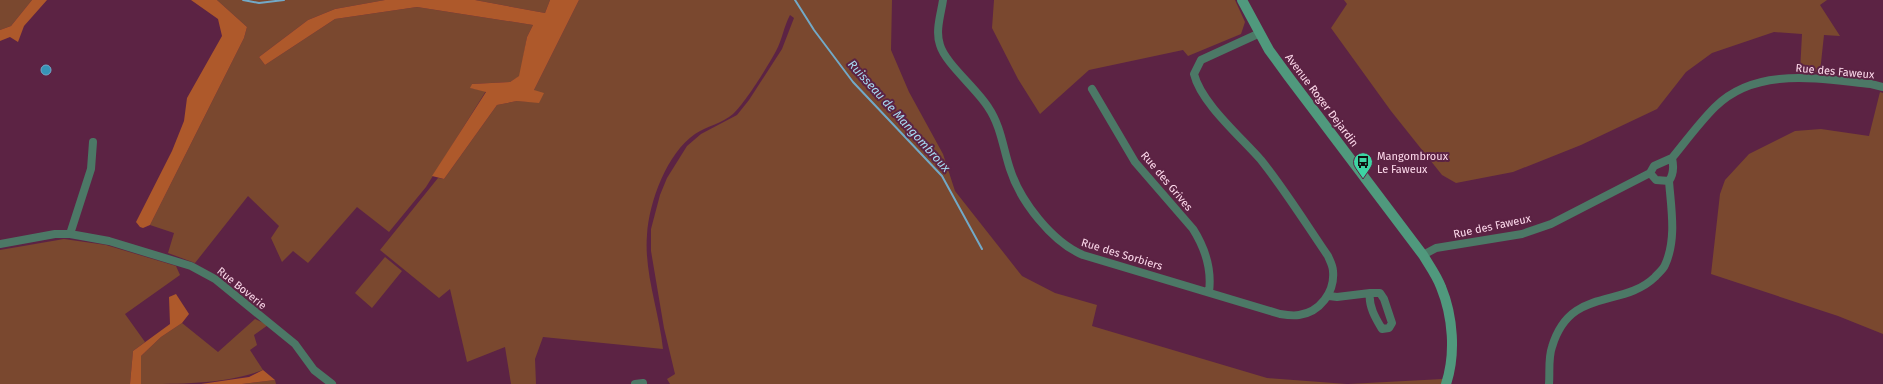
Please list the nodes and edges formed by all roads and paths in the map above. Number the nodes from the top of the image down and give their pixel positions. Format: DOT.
graph roads {
  1 [pos="943,0"];
  2 [pos="1242,0"];
  3 [pos="1260,33"];
  4 [pos="1883,87"];
  5 [pos="1092,89"];
  6 [pos="93,142"];
  7 [pos="1672,158"];
  8 [pos="1650,173"];
  9 [pos="1669,181"];
  10 [pos="70,234"];
  11 [pos="0,244"];
  12 [pos="1423,255"];
  13 [pos="1209,292"];
  14 [pos="1370,293"];
  15 [pos="1329,296"];
  16 [pos="332,384"];
  17 [pos="1446,384"];
  18 [pos="1549,384"];
  1 -- 13 [label="street, Rue des Sorbiers"];
  2 -- 3 [label="main road, Avenue Roger Dejardin"];
  3 -- 12 [label="main road, Avenue Roger Dejardin"];
  3 -- 15 [label="street"];
  4 -- 7 [label="street, Rue des Faweux"];
  5 -- 13 [label="street, Rue des Grives"];
  6 -- 10 [label="street"];
  7 -- 8 [label="street, Rue des Faweux"];
  7 -- 9 [label="street"];
  8 -- 9 [label="street"];
  8 -- 12 [label="street, Rue des Faweux"];
  9 -- 18 [label="street"];
  10 -- 11 [label="street, Rue Boverie"];
  10 -- 16 [label="street, Rue Boverie"];
  12 -- 17 [label="main road, Avenue Roger Dejardin"];
  13 -- 15 [label="street, Rue des Sorbiers"];
  14 -- 15 [label="street"];
}
